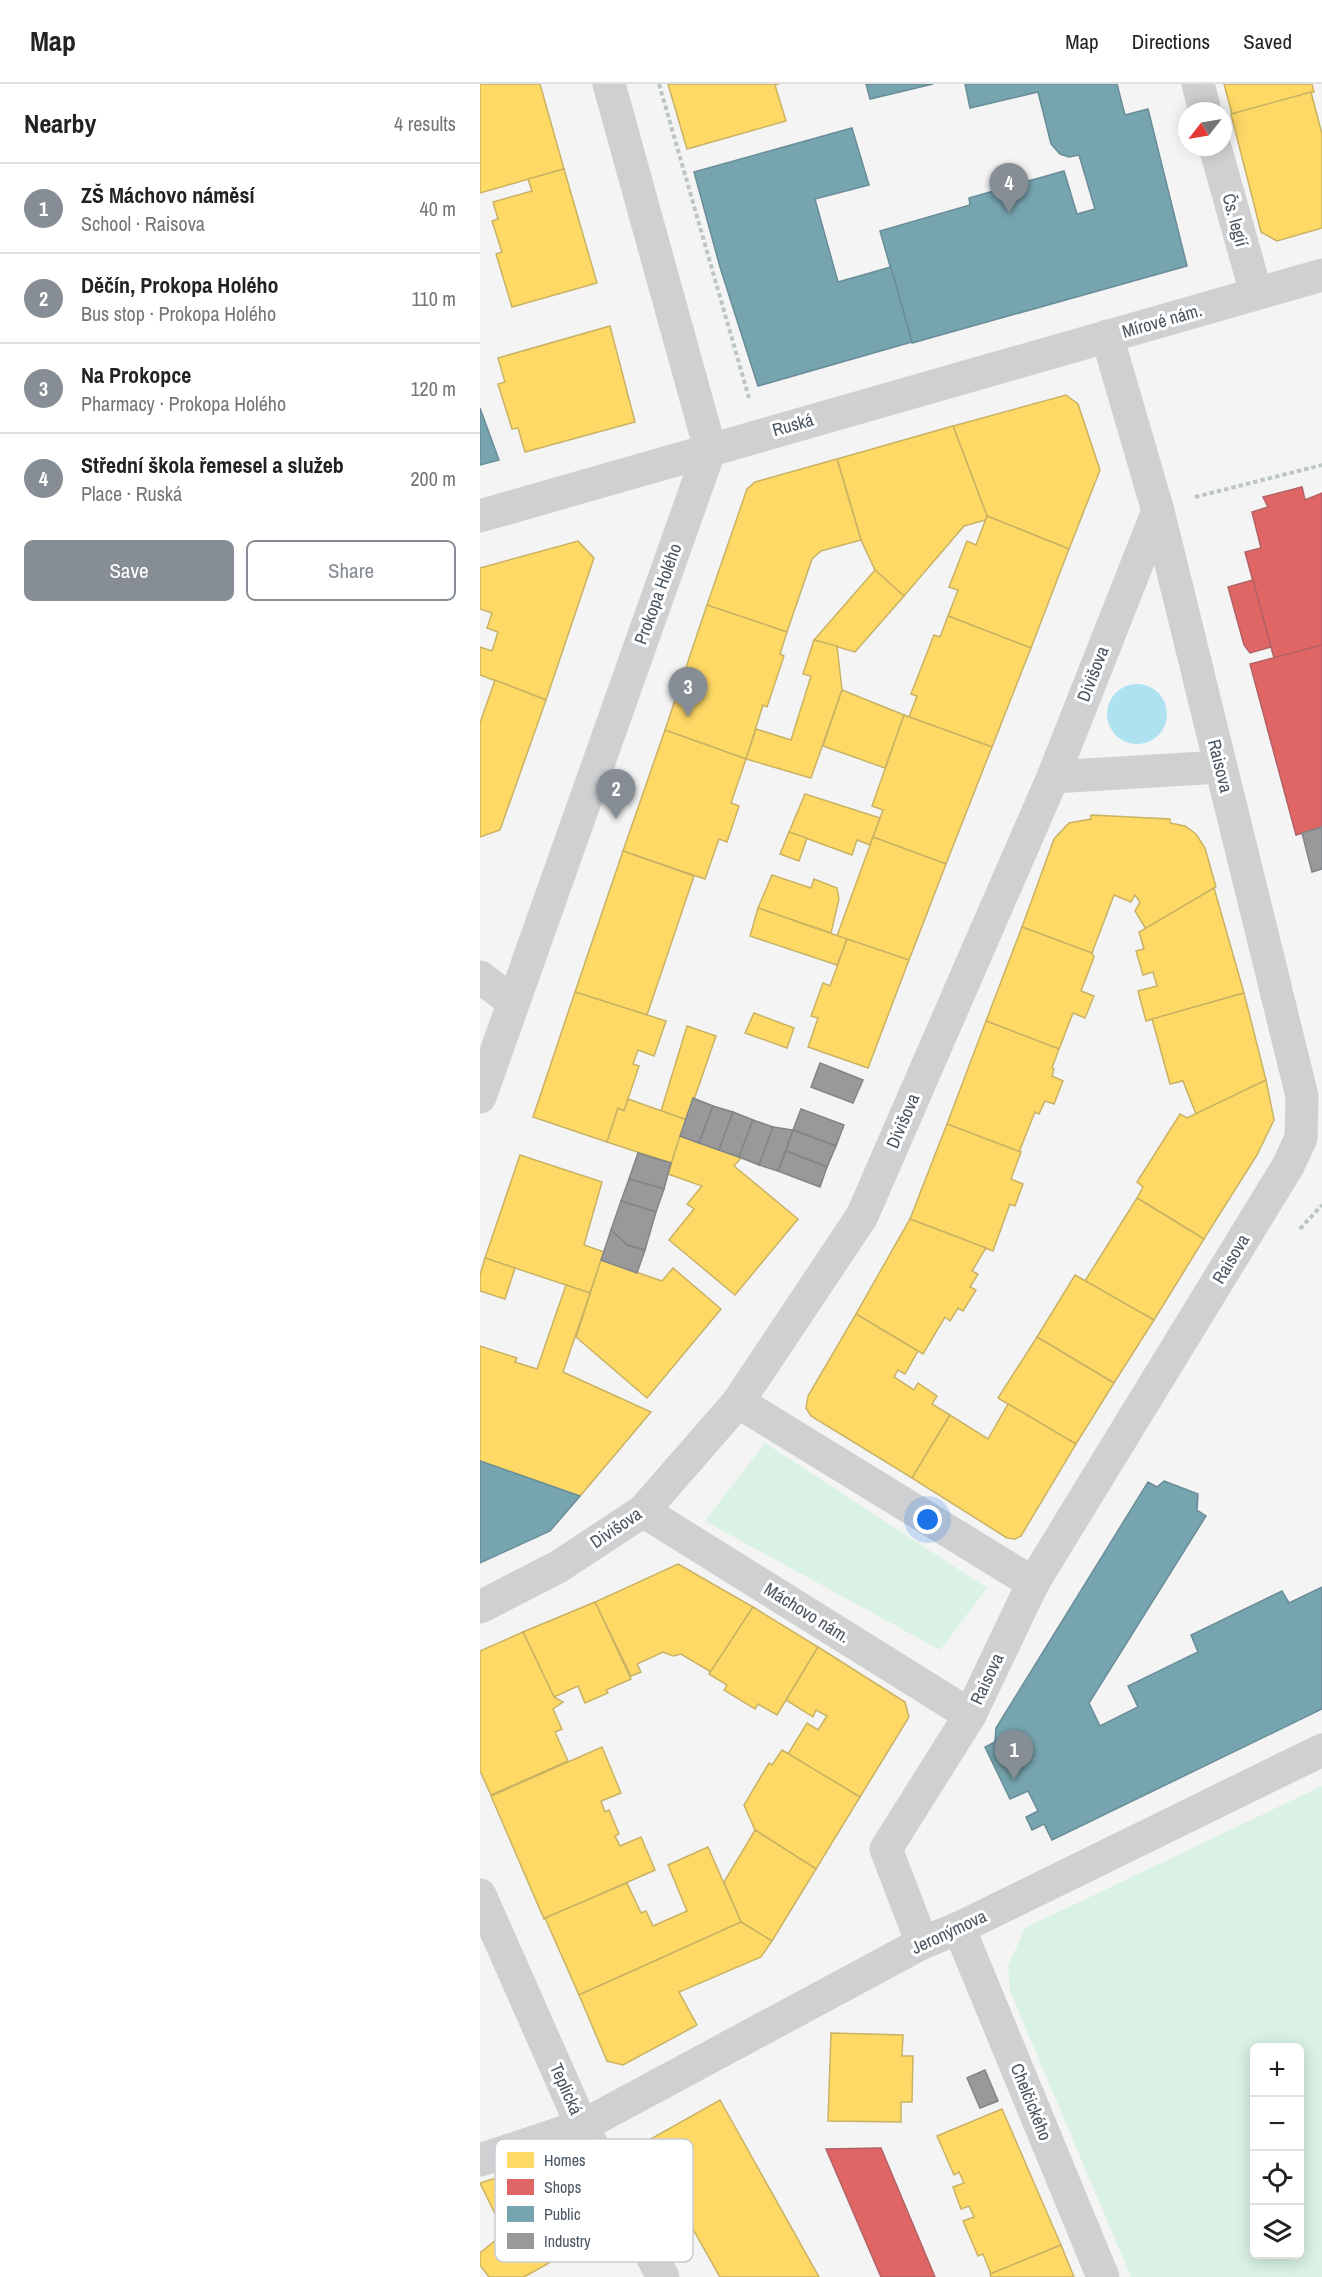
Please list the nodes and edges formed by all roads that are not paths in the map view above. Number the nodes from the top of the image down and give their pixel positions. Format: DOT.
graph roads {
  1 [pos="609,84"];
  2 [pos="1198,84"];
  3 [pos="1203,102"];
  4 [pos="1218,156"];
  5 [pos="1322,275"];
  6 [pos="1256,293"];
  7 [pos="1107,336"];
  8 [pos="710,449"];
  9 [pos="1158,511"];
  10 [pos="480,516"];
  11 [pos="1220,767"];
  12 [pos="1053,777"];
  13 [pos="480,976"];
  14 [pos="512,1001"];
  15 [pos="480,1097"];
  16 [pos="738,1402"];
  17 [pos="643,1511"];
  18 [pos="1033,1583"];
  19 [pos="480,1607"];
  20 [pos="970,1715"];
  21 [pos="1322,1750"];
  22 [pos="480,1895"];
  23 [pos="959,1928"];
  24 [pos="922,1943"];
  25 [pos="582,2126"];
  26 [pos="543,2139"];
  27 [pos="589,2139"];
  28 [pos="495,2155"];
  29 [pos="480,2160"];
  30 [pos="655,2262"];
  31 [pos="663,2277"];
  32 [pos="1103,2277"];
  1 -- 8 [label="street"];
  2 -- 3 [label="street"];
  4 -- 6 [label="street, Čs. legií"];
  5 -- 6 [label="street, Mírové nám."];
  6 -- 7 [label="street, Mírové nám."];
  7 -- 8 [label="street, Ruská"];
  7 -- 9 [label="street, Mírové nám."];
  8 -- 10 [label="street, Ruská"];
  8 -- 14 [label="street, Prokopa Holého"];
  9 -- 11 [label="street, Raisova"];
  9 -- 12 [label="street, Divišova"];
  11 -- 12 [label="street"];
  11 -- 18 [label="street, Raisova"];
  12 -- 16 [label="street, Divišova"];
  13 -- 14 [label="street"];
  14 -- 15 [label="street, Prokopa Holého"];
  16 -- 17 [label="street, Divišova"];
  16 -- 18 [label="street"];
  17 -- 19 [label="street, Divišova"];
  17 -- 20 [label="street, Máchovo nám."];
  18 -- 20 [label="street, Raisova"];
  20 -- 24 [label="street, Raisova"];
  21 -- 23 [label="street, Jeronýmova"];
  22 -- 25 [label="street, Teplická"];
  23 -- 24 [label="street, Jeronýmova"];
  23 -- 32 [label="street, Chelčického"];
  24 -- 25 [label="street, Jeronýmova"];
  25 -- 26 [label="street, Jeronýmova"];
  25 -- 27 [label="street, Teplická"];
  28 -- 29 [label="street, Jeronýmova"];
  30 -- 31 [label="street, Teplická"];
}
